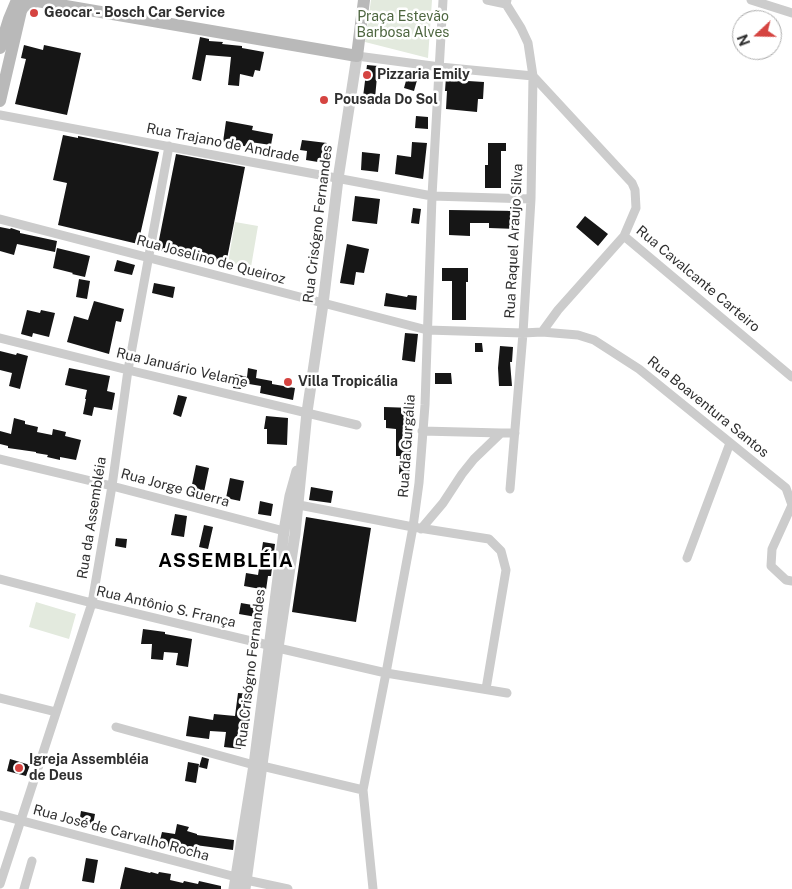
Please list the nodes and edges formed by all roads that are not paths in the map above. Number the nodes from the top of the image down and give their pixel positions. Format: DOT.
graph roads {
  1 [pos="17,0"];
  2 [pos="364,0"];
  3 [pos="443,0"];
  4 [pos="487,0"];
  5 [pos="751,0"];
  6 [pos="37,1"];
  7 [pos="506,2"];
  8 [pos="792,13"];
  9 [pos="0,48"];
  10 [pos="357,56"];
  11 [pos="440,66"];
  12 [pos="533,76"];
  13 [pos="0,101"];
  14 [pos="0,115"];
  15 [pos="169,146"];
  16 [pos="338,179"];
  17 [pos="432,196"];
  18 [pos="531,199"];
  19 [pos="0,219"];
  20 [pos="624,236"];
  21 [pos="149,258"];
  22 [pos="323,304"];
  23 [pos="427,330"];
  24 [pos="542,332"];
  25 [pos="523,334"];
  26 [pos="0,338"];
  27 [pos="594,340"];
  28 [pos="128,370"];
  29 [pos="792,377"];
  30 [pos="308,412"];
  31 [pos="357,425"];
  32 [pos="422,431"];
  33 [pos="501,433"];
  34 [pos="515,433"];
  35 [pos="730,443"];
  36 [pos="303,452"];
  37 [pos="0,459"];
  38 [pos="112,486"];
  39 [pos="510,489"];
  40 [pos="299,505"];
  41 [pos="417,528"];
  42 [pos="284,530"];
  43 [pos="687,558"];
  44 [pos="0,579"];
  45 [pos="792,581"];
  46 [pos="92,603"];
  47 [pos="273,646"];
  48 [pos="386,674"];
  49 [pos="486,689"];
  50 [pos="507,693"];
  51 [pos="0,698"];
  52 [pos="56,712"];
  53 [pos="116,728"];
  54 [pos="258,766"];
  55 [pos="363,790"];
  56 [pos="0,815"];
  57 [pos="22,820"];
  58 [pos="32,861"];
  59 [pos="0,884"];
  60 [pos="240,884"];
  61 [pos="24,889"];
  62 [pos="288,889"];
  63 [pos="374,889"];
  1 -- 9 [label="main road"];
  2 -- 10 [label="main road, Rua Crisógno Fernandes"];
  3 -- 11 [label="street, Rua da Gurgália"];
  4 -- 7 [label="street"];
  5 -- 8 [label="street"];
  6 -- 10 [label="main road"];
  6 -- 13 [label="main road"];
  7 -- 12 [label="street, Rua Raquel Araujo Silva"];
  10 -- 11 [label="street"];
  10 -- 16 [label="street, Rua Crisógno Fernandes"];
  11 -- 12 [label="street"];
  11 -- 17 [label="street, Rua da Gurgália"];
  12 -- 18 [label="street, Rua Raquel Araujo Silva"];
  12 -- 20 [label="street, Rua Cavalcante Carteiro"];
  14 -- 15 [label="street, Rua Trajano de Andrade"];
  15 -- 16 [label="street, Rua Trajano de Andrade"];
  15 -- 21 [label="street, Rua da Assembléia"];
  16 -- 17 [label="street, Rua Trajano de Andrade"];
  16 -- 22 [label="street, Rua Crisógno Fernandes"];
  17 -- 18 [label="street, Rua Trajano de Andrade"];
  17 -- 23 [label="street, Rua da Gurgália"];
  18 -- 25 [label="street, Rua Raquel Araujo Silva"];
  19 -- 21 [label="street, Rua Joselino de Queiroz"];
  20 -- 24 [label="street"];
  20 -- 29 [label="street, Rua Cavalcante Carteiro"];
  21 -- 22 [label="street, Rua Joselino de Queiroz"];
  21 -- 28 [label="street, Rua da Assembléia"];
  22 -- 23 [label="street, Rua Joselino de Queiroz"];
  22 -- 30 [label="street, Rua Crisógno Fernandes"];
  23 -- 25 [label="street, Rua Joselino de Queiroz"];
  23 -- 32 [label="street, Rua da Gurgália"];
  24 -- 25 [label="street, Rua Joselino de Queiroz"];
  24 -- 27 [label="street, Rua Joselino de Queiroz"];
  25 -- 34 [label="street, Rua Raquel Araujo Silva"];
  26 -- 28 [label="street, Rua Januário Velame"];
  27 -- 35 [label="street, Rua Boaventura Santos"];
  28 -- 30 [label="street, Rua Januário Velame"];
  28 -- 38 [label="street, Rua da Assembléia"];
  30 -- 31 [label="street, Rua Januário Velame"];
  30 -- 36 [label="street, Rua Crisógno Fernandes"];
  32 -- 33 [label="street"];
  32 -- 41 [label="street, Rua da Gurgália"];
  33 -- 34 [label="street"];
  33 -- 41 [label="street"];
  34 -- 39 [label="street, Rua Raquel Araujo Silva"];
  35 -- 43 [label="street"];
  35 -- 45 [label="street, Rua Boaventura Santos"];
  36 -- 40 [label="street, Rua Crisógno Fernandes"];
  36 -- 42 [label="street, Rua Crisógno Fernandes"];
  37 -- 38 [label="street, Rua Jorge Guerra"];
  38 -- 42 [label="street, Rua Jorge Guerra"];
  38 -- 46 [label="street, Rua da Assembléia"];
  40 -- 41 [label="street"];
  40 -- 47 [label="street, Rua Crisógno Fernandes"];
  41 -- 48 [label="street, Rua da Gurgália"];
  41 -- 49 [label="street"];
  42 -- 47 [label="street, Rua Crisógno Fernandes"];
  44 -- 46 [label="street, Rua Antônio S. França"];
  46 -- 47 [label="street, Rua Antônio S. França"];
  46 -- 52 [label="street, Rua da Assembléia"];
  47 -- 48 [label="street, Rua Antônio S. França"];
  47 -- 54 [label="street, Rua Crisógno Fernandes"];
  48 -- 49 [label="street, Rua Antônio S. França"];
  48 -- 55 [label="street, Rua da Gurgália"];
  49 -- 50 [label="street, Rua Antônio S. França"];
  51 -- 52 [label="street"];
  52 -- 57 [label="street, Rua da Assembléia"];
  53 -- 54 [label="street"];
  54 -- 55 [label="street"];
  54 -- 60 [label="street, Rua Crisógno Fernandes"];
  55 -- 63 [label="street, Rua da Gurgália"];
  56 -- 57 [label="street, Rua José de Carvalho Rocha"];
  57 -- 59 [label="street, Rua da Assembléia"];
  57 -- 60 [label="street, Rua José de Carvalho Rocha"];
  58 -- 61 [label="street"];
  60 -- 62 [label="street, Rua José de Carvalho Rocha"];
}
